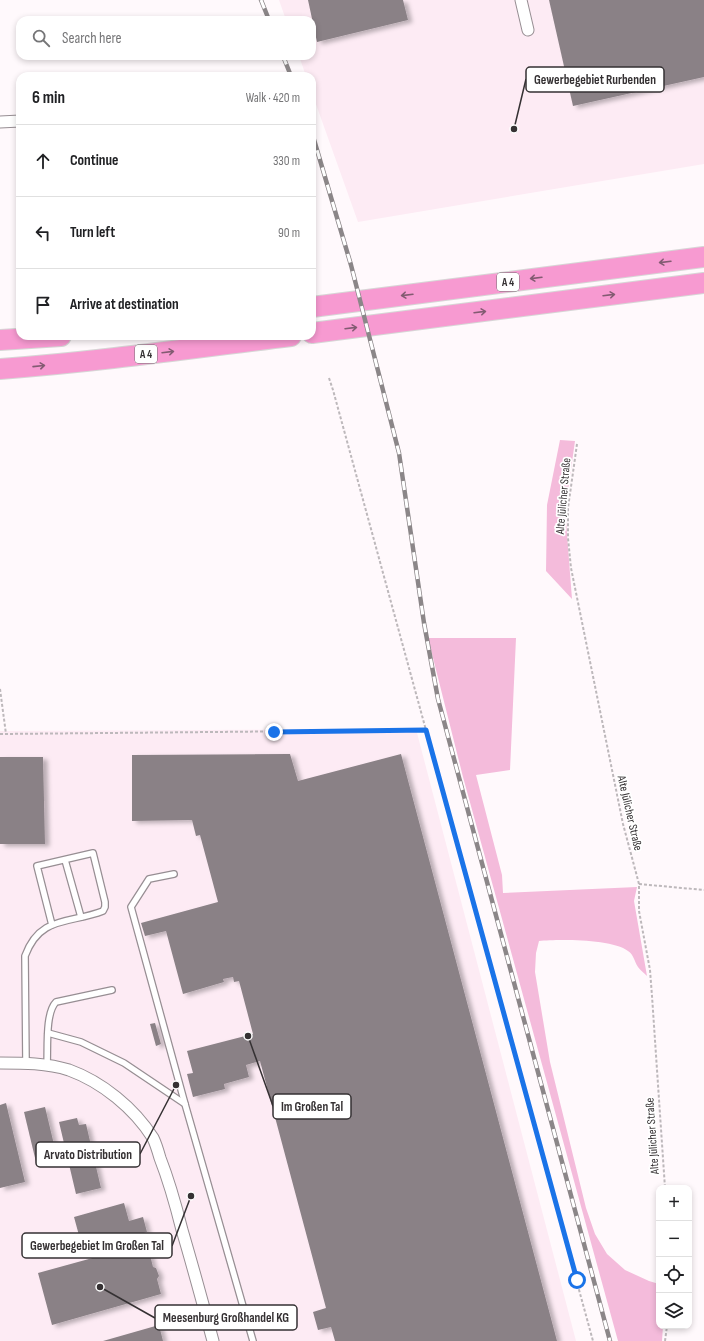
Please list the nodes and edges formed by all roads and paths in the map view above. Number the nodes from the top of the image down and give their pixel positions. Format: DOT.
graph roads {
  1 [pos="521,0"];
  2 [pos="528,30"];
  3 [pos="16,121"];
  4 [pos="0,122"];
  5 [pos="704,256"];
  6 [pos="704,283"];
  7 [pos="316,306"];
  8 [pos="316,332"];
  9 [pos="16,339"];
  10 [pos="0,340"];
  11 [pos="260,340"];
  12 [pos="0,369"];
  13 [pos="329,378"];
  14 [pos="577,444"];
  15 [pos="0,690"];
  16 [pos="426,730"];
  17 [pos="0,734"];
  18 [pos="6,734"];
  19 [pos="65,860"];
  20 [pos="174,874"];
  21 [pos="639,884"];
  22 [pos="704,890"];
  23 [pos="81,917"];
  24 [pos="52,925"];
  25 [pos="112,990"];
  26 [pos="48,1032"];
  27 [pos="0,1063"];
  28 [pos="26,1063"];
  29 [pos="47,1065"];
  30 [pos="185,1104"];
  31 [pos="665,1185"];
  32 [pos="667,1329"];
  33 [pos="213,1341"];
  34 [pos="253,1341"];
  35 [pos="593,1341"];
  36 [pos="665,1341"];
  1 -- 2 [label="street"];
  3 -- 4 [label="street"];
  5 -- 7 [label="highway, A 4, one-way"];
  8 -- 6 [label="highway, A 4, one-way"];
  9 -- 10 [label="highway"];
  12 -- 11 [label="highway, A 4, one-way"];
  13 -- 16 [label="path"];
  14 -- 21 [label="path, Alte Jülicher Straße"];
  15 -- 18 [label="path"];
  16 -- 18 [label="path"];
  16 -- 35 [label="path"];
  17 -- 18 [label="path"];
  19 -- 23 [label="lane"];
  19 -- 23 [label="lane"];
  19 -- 24 [label="lane"];
  20 -- 30 [label="lane"];
  21 -- 22 [label="path"];
  21 -- 31 [label="path, Alte Jülicher Straße"];
  23 -- 24 [label="lane"];
  24 -- 28 [label="lane"];
  25 -- 26 [label="lane"];
  26 -- 29 [label="lane"];
  26 -- 30 [label="lane"];
  27 -- 28 [label="street"];
  28 -- 29 [label="street"];
  29 -- 33 [label="street"];
  30 -- 34 [label="lane"];
  32 -- 36 [label="path"];
}
